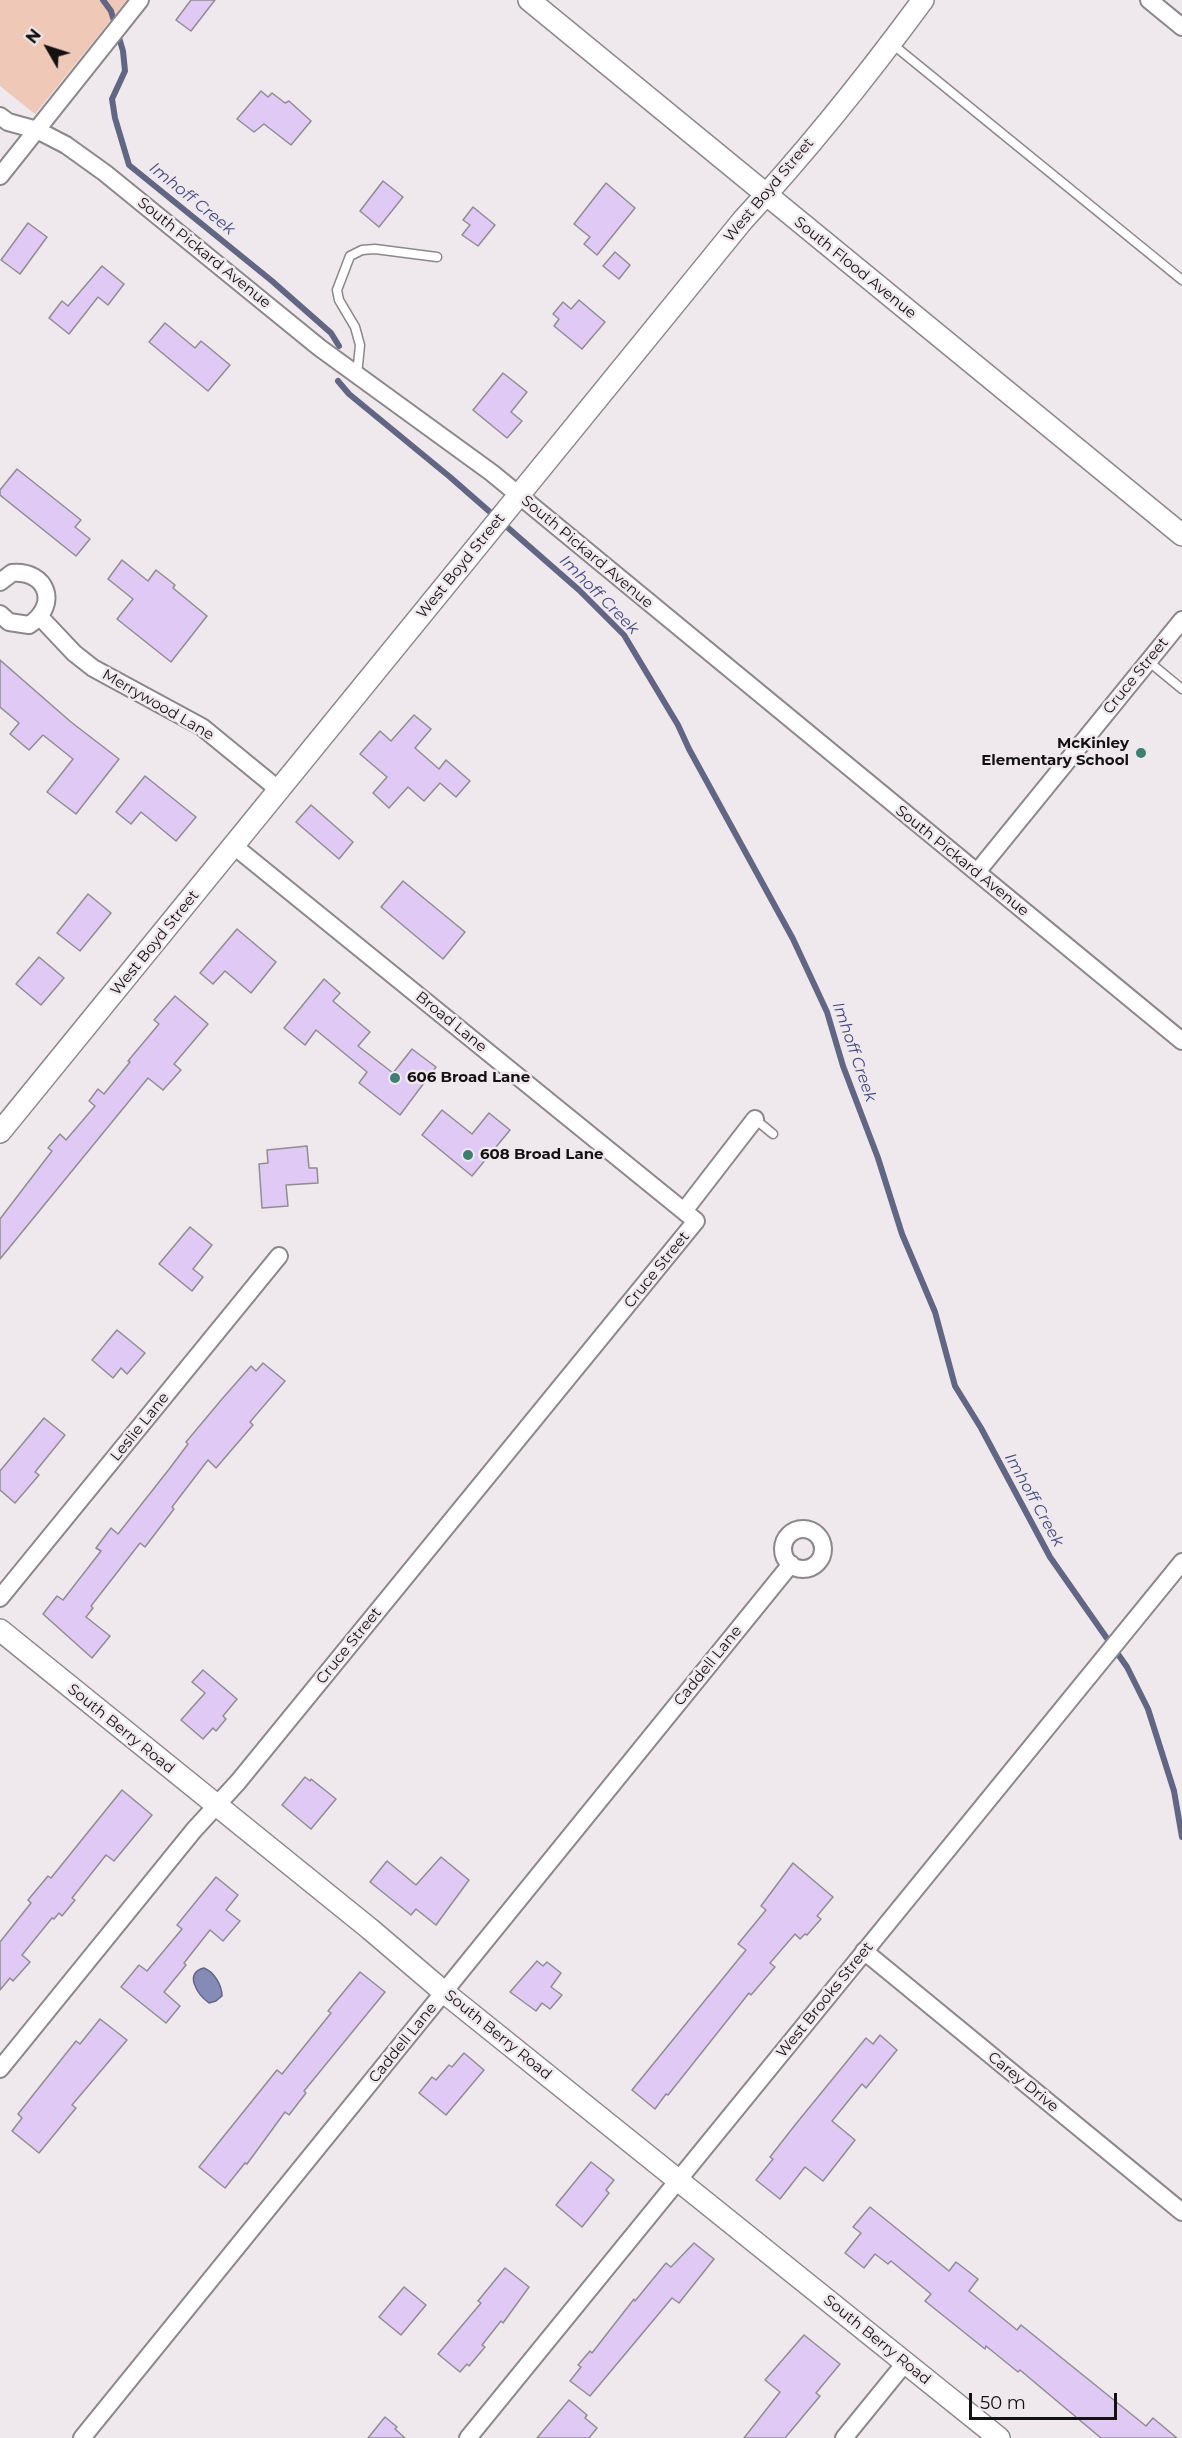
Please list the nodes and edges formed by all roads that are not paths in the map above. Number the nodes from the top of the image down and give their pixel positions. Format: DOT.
graph roads {
  1 [pos="140,0"];
  2 [pos="529,0"];
  3 [pos="923,0"];
  4 [pos="1149,0"];
  5 [pos="1182,27"];
  6 [pos="891,43"];
  7 [pos="0,116"];
  8 [pos="38,130"];
  9 [pos="0,176"];
  10 [pos="766,195"];
  11 [pos="438,257"];
  12 [pos="1182,280"];
  13 [pos="357,376"];
  14 [pos="515,500"];
  15 [pos="1182,535"];
  16 [pos="0,582"];
  17 [pos="0,614"];
  18 [pos="41,618"];
  19 [pos="1182,620"];
  20 [pos="1148,661"];
  21 [pos="1182,689"];
  22 [pos="279,790"];
  23 [pos="234,846"];
  24 [pos="977,872"];
  25 [pos="1182,1041"];
  26 [pos="755,1119"];
  27 [pos="0,1132"];
  28 [pos="773,1134"];
  29 [pos="690,1216"];
  30 [pos="279,1256"];
  31 [pos="1182,1562"];
  32 [pos="791,1564"];
  33 [pos="0,1598"];
  34 [pos="0,1630"];
  35 [pos="216,1806"];
  36 [pos="864,1951"];
  37 [pos="445,1993"];
  38 [pos="0,2068"];
  39 [pos="679,2179"];
  40 [pos="1182,2212"];
  41 [pos="905,2363"];
  42 [pos="82,2438"];
  43 [pos="468,2438"];
  44 [pos="844,2438"];
  45 [pos="999,2438"];
  1 -- 8 [label="street"];
  2 -- 10 [label="street, South Flood Avenue"];
  3 -- 6 [label="street, West Boyd Street"];
  4 -- 5 [label="street"];
  6 -- 10 [label="street, West Boyd Street"];
  6 -- 12 [label="lane"];
  7 -- 8 [label="street, South Pickard Avenue"];
  8 -- 9 [label="street"];
  8 -- 13 [label="street, South Pickard Avenue"];
  10 -- 14 [label="street, West Boyd Street"];
  10 -- 15 [label="street, South Flood Avenue"];
  11 -- 13 [label="lane"];
  13 -- 14 [label="street, South Pickard Avenue"];
  14 -- 22 [label="street, West Boyd Street"];
  14 -- 24 [label="street, South Pickard Avenue"];
  16 -- 18 [label="street"];
  17 -- 18 [label="street"];
  18 -- 22 [label="street, Merrywood Lane"];
  19 -- 20 [label="street, Cruce Street"];
  20 -- 21 [label="lane"];
  20 -- 24 [label="street, Cruce Street"];
  22 -- 23 [label="street, West Boyd Street"];
  23 -- 27 [label="street, West Boyd Street"];
  23 -- 29 [label="street, Broad Lane"];
  24 -- 25 [label="street, South Pickard Avenue"];
  26 -- 28 [label="lane"];
  26 -- 29 [label="street, Cruce Street"];
  29 -- 35 [label="street, Cruce Street"];
  30 -- 33 [label="street, Leslie Lane"];
  31 -- 36 [label="street, West Brooks Street"];
  32 -- 37 [label="street, Caddell Lane"];
  34 -- 35 [label="street, South Berry Road"];
  35 -- 37 [label="street, South Berry Road"];
  35 -- 38 [label="street, Cruce Street"];
  36 -- 39 [label="street, West Brooks Street"];
  36 -- 40 [label="street, Carey Drive"];
  37 -- 39 [label="street, South Berry Road"];
  37 -- 42 [label="street, Caddell Lane"];
  39 -- 41 [label="street, South Berry Road"];
  39 -- 43 [label="street, West Brooks Street"];
  41 -- 44 [label="street"];
  41 -- 45 [label="street, South Berry Road"];
}
